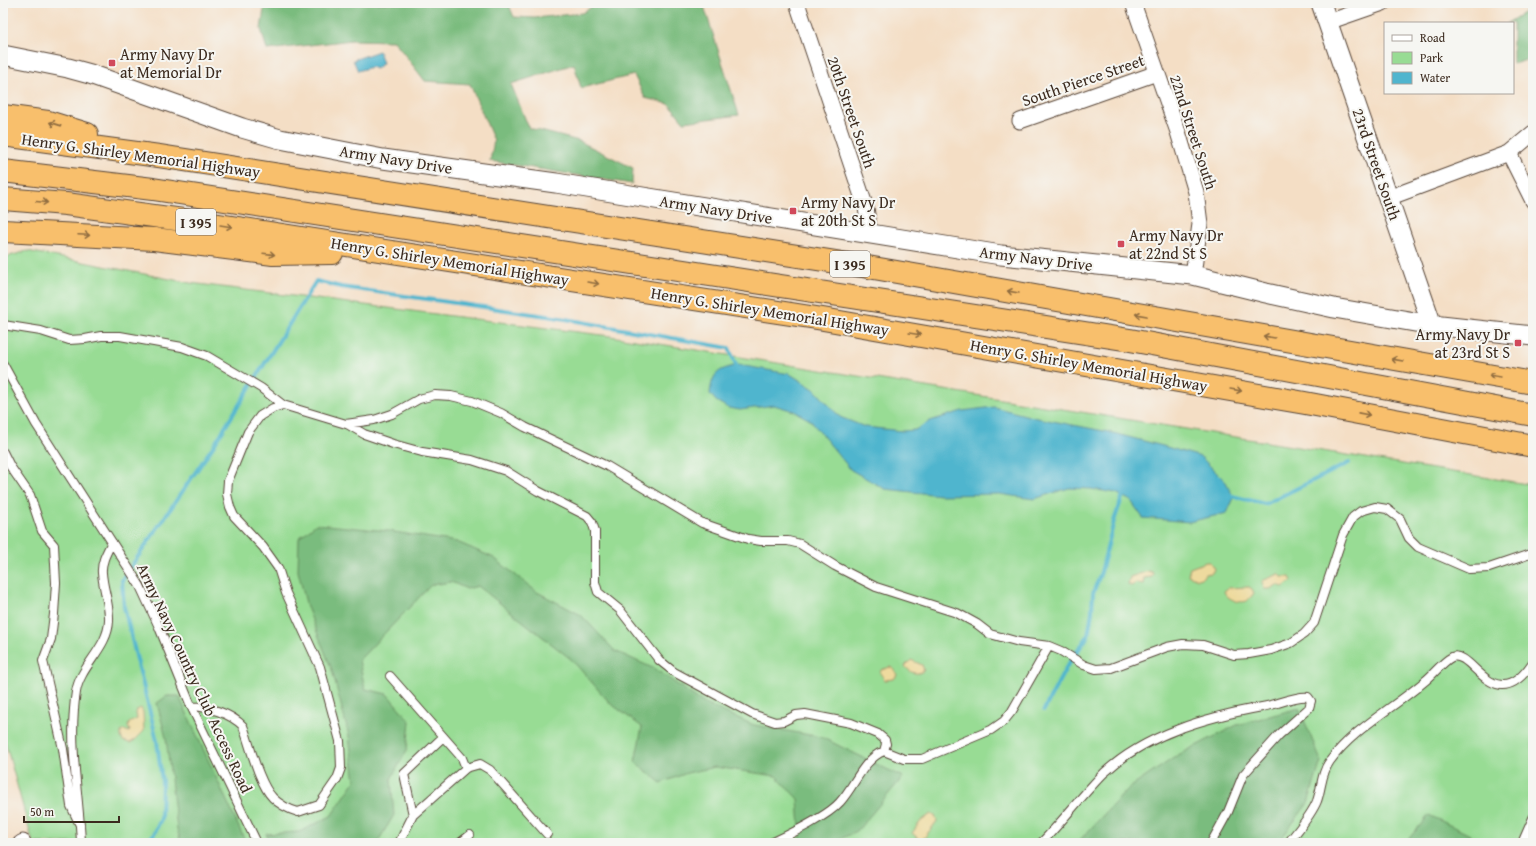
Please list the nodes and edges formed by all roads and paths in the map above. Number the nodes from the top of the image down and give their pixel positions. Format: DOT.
graph roads {
  1 [pos="797,3"];
  2 [pos="1133,3"];
  3 [pos="1321,3"];
  4 [pos="1383,3"];
  5 [pos="1328,22"];
  6 [pos="3,55"];
  7 [pos="1157,73"];
  8 [pos="3,116"];
  9 [pos="1020,121"];
  10 [pos="1533,133"];
  11 [pos="3,135"];
  12 [pos="1509,154"];
  13 [pos="159,156"];
  14 [pos="3,171"];
  15 [pos="1388,198"];
  16 [pos="3,199"];
  17 [pos="1533,201"];
  18 [pos="3,231"];
  19 [pos="870,233"];
  20 [pos="387,252"];
  21 [pos="1193,275"];
  22 [pos="3,325"];
  23 [pos="1432,325"];
  24 [pos="1533,336"];
  25 [pos="3,364"];
  26 [pos="1533,383"];
  27 [pos="283,405"];
  28 [pos="1533,415"];
  29 [pos="346,424"];
  30 [pos="1533,446"];
  31 [pos="3,452"];
  32 [pos="112,542"];
  33 [pos="1533,553"];
  34 [pos="1049,646"];
  35 [pos="1533,662"];
  36 [pos="390,676"];
  37 [pos="191,706"];
  38 [pos="444,736"];
  39 [pos="884,751"];
  40 [pos="466,768"];
  41 [pos="412,814"];
  42 [pos="1533,818"];
  43 [pos="80,825"];
  44 [pos="547,834"];
  45 [pos="470,835"];
  46 [pos="81,843"];
  47 [pos="257,843"];
  48 [pos="399,843"];
  49 [pos="460,843"];
  50 [pos="771,843"];
  51 [pos="1041,843"];
  52 [pos="1211,843"];
  53 [pos="1288,843"];
  54 [pos="1522,843"];
  1 -- 19 [label="street, 20th Street South"];
  2 -- 7 [label="street, 22nd Street South"];
  3 -- 5 [label="street, 23rd Street South"];
  4 -- 5 [label="street"];
  5 -- 15 [label="street, 23rd Street South"];
  6 -- 19 [label="street, Army Navy Drive"];
  7 -- 9 [label="street, South Pierce Street"];
  7 -- 21 [label="street, 22nd Street South"];
  13 -- 8 [label="highway, one-way"];
  10 -- 12 [label="street"];
  11 -- 13 [label="highway, Henry G. Shirley Memorial Highway / I 395"];
  12 -- 15 [label="street"];
  12 -- 17 [label="street"];
  26 -- 13 [label="highway, Henry G. Shirley Memorial Highway / I 395, one-way"];
  14 -- 28 [label="highway"];
  15 -- 23 [label="street, 23rd Street South"];
  16 -- 20 [label="highway, Henry G. Shirley Memorial Highway / I 395, one-way"];
  18 -- 20 [label="highway, one-way"];
  19 -- 21 [label="street, Army Navy Drive"];
  20 -- 30 [label="highway, Henry G. Shirley Memorial Highway / I 395, one-way"];
  21 -- 23 [label="street, Army Navy Drive"];
  22 -- 27 [label="lane"];
  23 -- 24 [label="street, Army Navy Drive"];
  25 -- 32 [label="lane, Army Navy Country Club Access Road"];
  27 -- 29 [label="lane"];
  27 -- 37 [label="lane"];
  29 -- 34 [label="lane"];
  29 -- 39 [label="lane"];
  31 -- 43 [label="lane"];
  32 -- 37 [label="lane, Army Navy Country Club Access Road"];
  32 -- 43 [label="lane"];
  33 -- 34 [label="lane"];
  34 -- 39 [label="lane"];
  35 -- 53 [label="lane"];
  36 -- 38 [label="lane"];
  37 -- 47 [label="lane, Army Navy Country Club Access Road"];
  38 -- 40 [label="lane"];
  38 -- 41 [label="lane"];
  39 -- 50 [label="lane"];
  40 -- 41 [label="lane"];
  40 -- 44 [label="lane"];
  41 -- 48 [label="lane"];
  42 -- 54 [label="lane"];
  43 -- 46 [label="lane"];
  45 -- 49 [label="lane"];
  51 -- 52 [label="lane"];
}
